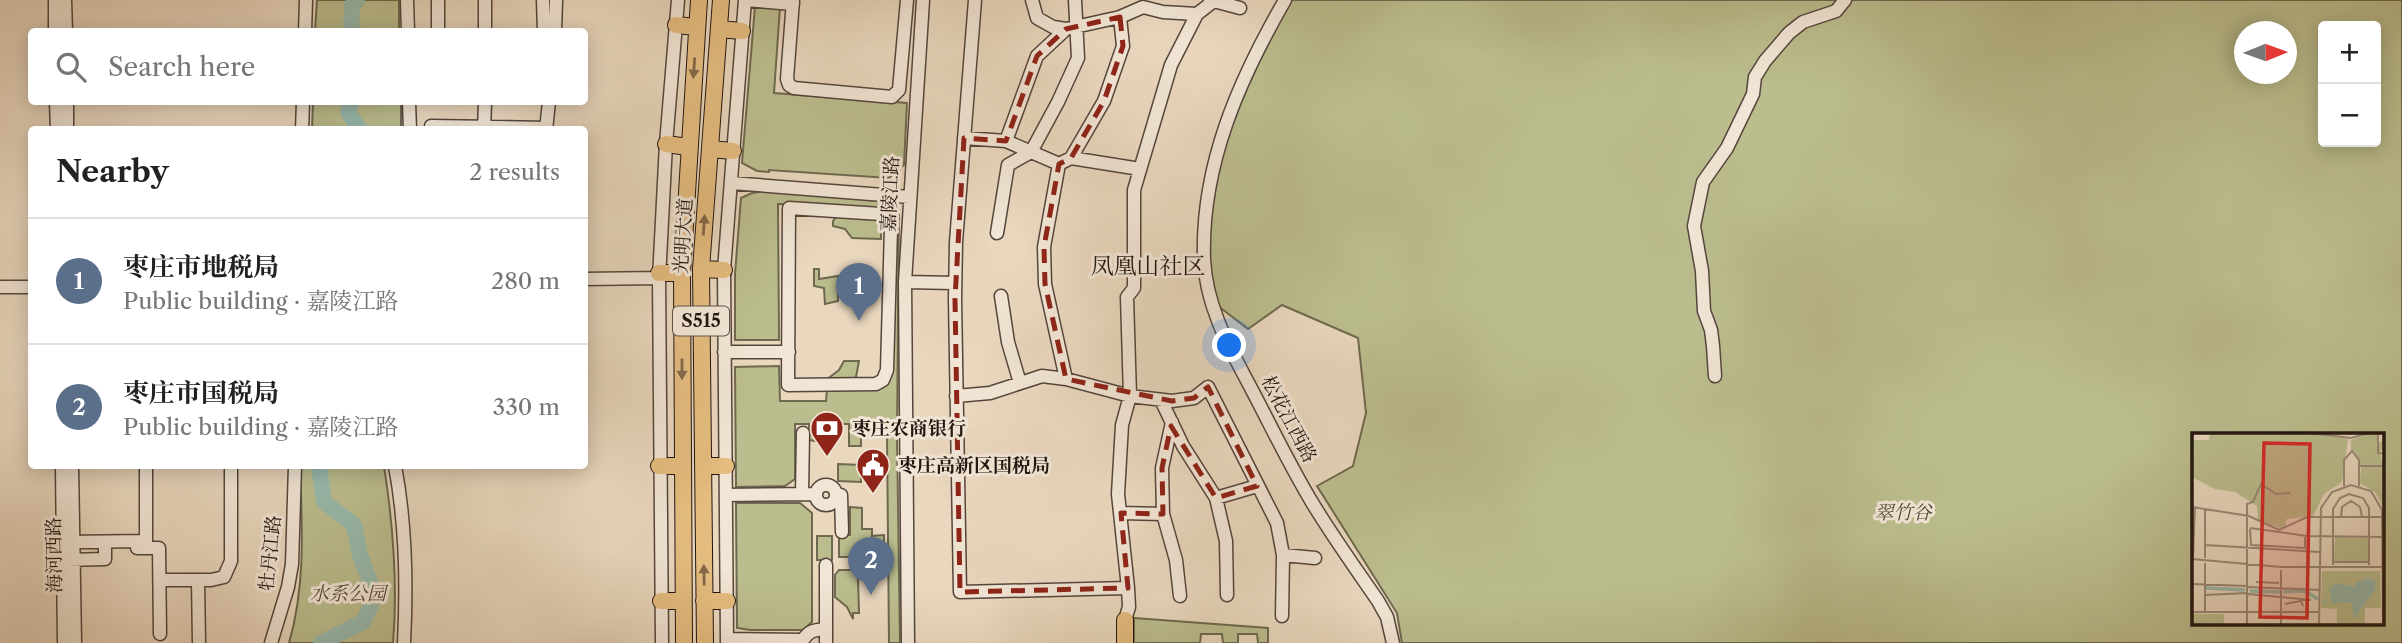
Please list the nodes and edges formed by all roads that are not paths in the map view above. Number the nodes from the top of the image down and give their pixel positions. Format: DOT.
graph roads {
  1 [pos="55,0"];
  2 [pos="65,0"];
  3 [pos="306,0"];
  4 [pos="407,0"];
  5 [pos="438,0"];
  6 [pos="485,0"];
  7 [pos="543,0"];
  8 [pos="556,0"];
  9 [pos="678,0"];
  10 [pos="699,0"];
  11 [pos="721,0"];
  12 [pos="745,0"];
  13 [pos="907,0"];
  14 [pos="923,0"];
  15 [pos="975,0"];
  16 [pos="1032,0"];
  17 [pos="1075,0"];
  18 [pos="1213,0"];
  19 [pos="1285,0"];
  20 [pos="1845,0"];
  21 [pos="793,2"];
  22 [pos="1240,8"];
  23 [pos="1197,14"];
  24 [pos="1121,17"];
  25 [pos="676,25"];
  26 [pos="697,27"];
  27 [pos="55,28"];
  28 [pos="66,28"];
  29 [pos="305,28"];
  30 [pos="408,28"];
  31 [pos="438,28"];
  32 [pos="485,28"];
  33 [pos="544,28"];
  34 [pos="555,28"];
  35 [pos="1071,28"];
  36 [pos="719,29"];
  37 [pos="742,31"];
  38 [pos="56,105"];
  39 [pos="67,105"];
  40 [pos="303,105"];
  41 [pos="409,105"];
  42 [pos="485,105"];
  43 [pos="549,105"];
  44 [pos="57,126"];
  45 [pos="67,126"];
  46 [pos="302,126"];
  47 [pos="410,126"];
  48 [pos="484,126"];
  49 [pos="546,126"];
  50 [pos="964,138"];
  51 [pos="1006,141"];
  52 [pos="666,144"];
  53 [pos="688,147"];
  54 [pos="710,149"];
  55 [pos="733,151"];
  56 [pos="1031,152"];
  57 [pos="1065,161"];
  58 [pos="1140,169"];
  59 [pos="731,183"];
  60 [pos="909,197"];
  61 [pos="997,233"];
  62 [pos="701,269"];
  63 [pos="724,270"];
  64 [pos="682,273"];
  65 [pos="659,275"];
  66 [pos="588,279"];
  67 [pos="905,282"];
  68 [pos="955,283"];
  69 [pos="0,287"];
  70 [pos="28,287"];
  71 [pos="1001,296"];
  72 [pos="724,352"];
  73 [pos="789,352"];
  74 [pos="1715,376"];
  75 [pos="1066,379"];
  76 [pos="1020,383"];
  77 [pos="956,396"];
  78 [pos="1130,396"];
  79 [pos="1161,400"];
  80 [pos="1172,422"];
  81 [pos="803,433"];
  82 [pos="659,466"];
  83 [pos="682,466"];
  84 [pos="703,466"];
  85 [pos="726,466"];
  86 [pos="62,469"];
  87 [pos="72,469"];
  88 [pos="146,469"];
  89 [pos="231,469"];
  90 [pos="295,469"];
  91 [pos="395,469"];
  92 [pos="1257,486"];
  93 [pos="802,494"];
  94 [pos="726,495"];
  95 [pos="1216,498"];
  96 [pos="1121,513"];
  97 [pos="1163,514"];
  98 [pos="842,532"];
  99 [pos="68,542"];
  100 [pos="105,545"];
  101 [pos="1283,555"];
  102 [pos="1315,558"];
  103 [pos="68,560"];
  104 [pos="826,565"];
  105 [pos="160,580"];
  106 [pos="198,580"];
  107 [pos="1128,588"];
  108 [pos="1227,595"];
  109 [pos="1180,596"];
  110 [pos="661,601"];
  111 [pos="683,601"];
  112 [pos="704,601"];
  113 [pos="727,601"];
  114 [pos="1282,616"];
  115 [pos="1125,620"];
  116 [pos="826,629"];
  117 [pos="160,634"];
  118 [pos="727,641"];
  119 [pos="804,641"];
  120 [pos="64,643"];
  121 [pos="75,643"];
  122 [pos="199,643"];
  123 [pos="271,643"];
  124 [pos="404,643"];
  125 [pos="662,643"];
  126 [pos="684,643"];
  127 [pos="705,643"];
  128 [pos="826,643"];
  129 [pos="908,643"];
  130 [pos="1125,643"];
  131 [pos="1393,643"];
  1 -- 27 [label="street"];
  2 -- 28 [label="street"];
  3 -- 29 [label="street"];
  4 -- 30 [label="street"];
  5 -- 31 [label="street"];
  6 -- 32 [label="street"];
  7 -- 33 [label="street"];
  8 -- 34 [label="street"];
  9 -- 25 [label="street, 光明大道 / S515"];
  10 -- 26 [label="main road, 光明大道 / S515"];
  11 -- 36 [label="main road, 光明大道 / S515"];
  12 -- 21 [label="street"];
  12 -- 37 [label="street, S515"];
  13 -- 21 [label="street"];
  14 -- 60 [label="street, 嘉陵江路"];
  15 -- 50 [label="street"];
  16 -- 35 [label="street"];
  17 -- 35 [label="street"];
  18 -- 22 [label="street"];
  18 -- 23 [label="street"];
  19 -- 131 [label="street, 松花江西路"];
  20 -- 74 [label="street"];
  23 -- 24 [label="street"];
  23 -- 58 [label="street"];
  24 -- 35 [label="street"];
  24 -- 57 [label="street"];
  25 -- 26 [label="main road"];
  25 -- 52 [label="street, 光明大道 / S515"];
  26 -- 53 [label="main road, 光明大道 / S515, one-way"];
  35 -- 51 [label="street"];
  35 -- 56 [label="street"];
  36 -- 37 [label="main road"];
  36 -- 54 [label="main road, 光明大道 / S515"];
  37 -- 55 [label="street, S515"];
  38 -- 44 [label="street"];
  39 -- 45 [label="street"];
  40 -- 46 [label="street"];
  41 -- 47 [label="street"];
  42 -- 48 [label="street"];
  43 -- 49 [label="street"];
  50 -- 51 [label="street"];
  50 -- 68 [label="street"];
  51 -- 56 [label="street"];
  52 -- 53 [label="main road"];
  52 -- 65 [label="street, 光明大道 / S515"];
  53 -- 64 [label="main road, 光明大道 / S515"];
  54 -- 55 [label="main road"];
  62 -- 54 [label="main road, 光明大道 / S515, one-way"];
  55 -- 59 [label="street, S515"];
  56 -- 57 [label="street"];
  56 -- 61 [label="street"];
  57 -- 58 [label="street"];
  57 -- 75 [label="street"];
  58 -- 78 [label="street"];
  59 -- 60 [label="street"];
  59 -- 63 [label="street, S515"];
  60 -- 67 [label="street, 嘉陵江路"];
  62 -- 63 [label="main road"];
  62 -- 84 [label="main road, 光明大道 / S515"];
  63 -- 72 [label="street, S515"];
  64 -- 65 [label="main road"];
  64 -- 83 [label="main road, 光明大道 / S515, one-way"];
  65 -- 66 [label="street"];
  65 -- 82 [label="street, 光明大道 / S515"];
  67 -- 68 [label="street"];
  67 -- 129 [label="street, 嘉陵江路"];
  68 -- 77 [label="street"];
  69 -- 70 [label="street"];
  71 -- 76 [label="street"];
  72 -- 73 [label="street"];
  72 -- 85 [label="street, S515"];
  73 -- 73 [label="street"];
  75 -- 76 [label="street"];
  75 -- 78 [label="street"];
  76 -- 77 [label="street"];
  77 -- 107 [label="street"];
  78 -- 79 [label="street"];
  78 -- 96 [label="street"];
  79 -- 80 [label="street"];
  79 -- 92 [label="street"];
  80 -- 95 [label="street"];
  80 -- 97 [label="street"];
  81 -- 93 [label="street"];
  82 -- 83 [label="main road"];
  82 -- 110 [label="street, 光明大道 / S515"];
  83 -- 111 [label="main road, 光明大道 / S515"];
  84 -- 85 [label="main road"];
  112 -- 84 [label="main road, 光明大道 / S515, one-way"];
  85 -- 94 [label="street, S515"];
  86 -- 99 [label="street, 海河西路"];
  87 -- 99 [label="street, 海河西路"];
  88 -- 100 [label="street"];
  89 -- 106 [label="street"];
  90 -- 123 [label="street, 牡丹江路"];
  91 -- 124 [label="street"];
  92 -- 95 [label="street"];
  92 -- 101 [label="street"];
  93 -- 94 [label="street"];
  93 -- 98 [label="street"];
  94 -- 113 [label="street, S515"];
  95 -- 108 [label="street"];
  96 -- 97 [label="street"];
  96 -- 107 [label="street"];
  97 -- 109 [label="street"];
  99 -- 100 [label="street"];
  99 -- 103 [label="street, 海河西路"];
  100 -- 103 [label="street"];
  100 -- 105 [label="street"];
  101 -- 102 [label="street"];
  101 -- 114 [label="street"];
  103 -- 120 [label="street, 海河西路"];
  103 -- 121 [label="street, 海河西路"];
  104 -- 116 [label="street"];
  105 -- 106 [label="street"];
  105 -- 117 [label="street"];
  106 -- 122 [label="street"];
  107 -- 115 [label="street"];
  110 -- 111 [label="main road"];
  110 -- 125 [label="street, 光明大道 / S515"];
  111 -- 126 [label="main road, 光明大道 / S515"];
  112 -- 113 [label="main road"];
  112 -- 127 [label="main road, 光明大道 / S515"];
  113 -- 118 [label="street, S515"];
  115 -- 130 [label="main road"];
  116 -- 119 [label="street"];
  116 -- 128 [label="street"];
  118 -- 119 [label="street"];
}
